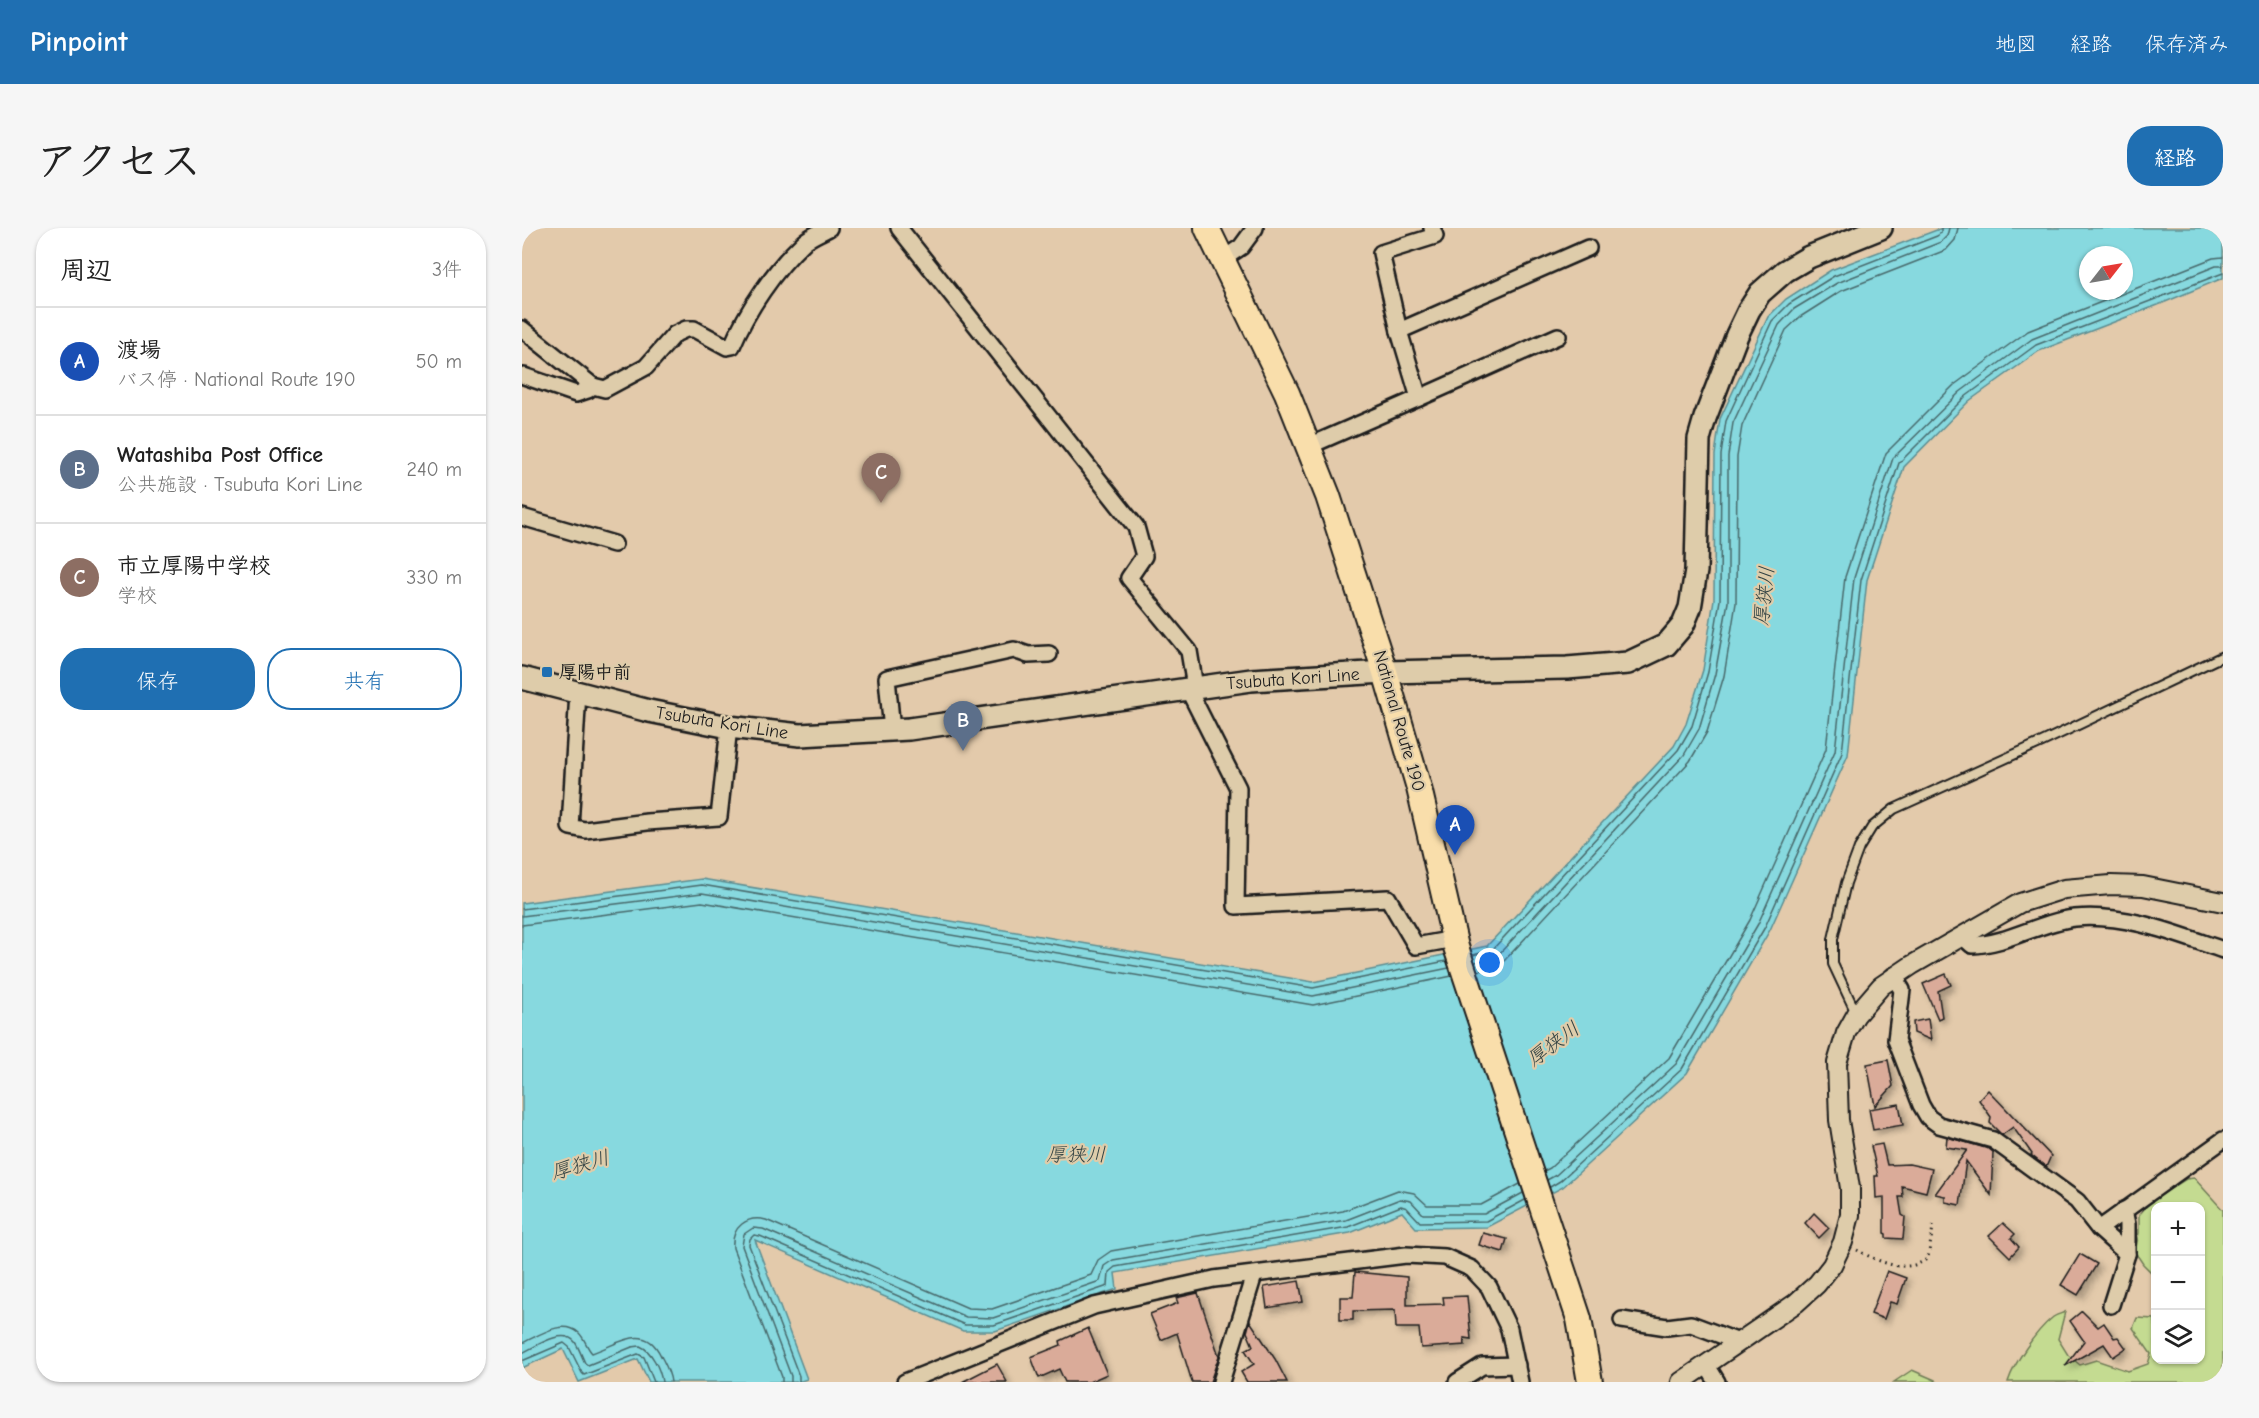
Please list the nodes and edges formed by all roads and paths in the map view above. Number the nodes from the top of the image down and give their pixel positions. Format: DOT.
graph roads {
  1 [pos="829,228"];
  2 [pos="899,228"];
  3 [pos="1208,228"];
  4 [pos="1255,228"];
  5 [pos="1432,228"];
  6 [pos="1881,228"];
  7 [pos="1588,248"];
  8 [pos="1223,259"];
  9 [pos="522,329"];
  10 [pos="1399,331"];
  11 [pos="1558,336"];
  12 [pos="524,376"];
  13 [pos="593,386"];
  14 [pos="1419,398"];
  15 [pos="1309,446"];
  16 [pos="522,517"];
  17 [pos="614,544"];
  18 [pos="1049,654"];
  19 [pos="2223,656"];
  20 [pos="1385,672"];
  21 [pos="522,678"];
  22 [pos="1191,688"];
  23 [pos="578,692"];
  24 [pos="729,727"];
  25 [pos="892,731"];
  26 [pos="2223,902"];
  27 [pos="1962,936"];
  28 [pos="1455,943"];
  29 [pos="2223,950"];
  30 [pos="1893,976"];
  31 [pos="1856,1015"];
  32 [pos="2223,1140"];
  33 [pos="2124,1210"];
  34 [pos="1934,1221"];
  35 [pos="2099,1229"];
  36 [pos="1843,1242"];
  37 [pos="2127,1254"];
  38 [pos="1254,1275"];
  39 [pos="2111,1305"];
  40 [pos="1622,1320"];
  41 [pos="1738,1342"];
  42 [pos="1706,1364"];
  43 [pos="1517,1365"];
  44 [pos="936,1369"];
  45 [pos="905,1382"];
  46 [pos="924,1382"];
  47 [pos="1221,1382"];
  48 [pos="1457,1382"];
  49 [pos="1521,1382"];
  50 [pos="1590,1382"];
  51 [pos="1681,1382"];
  52 [pos="1717,1382"];
  1 -- 13 [label="street"];
  2 -- 22 [label="street"];
  3 -- 8 [label="highway, National Route 190"];
  4 -- 8 [label="street"];
  5 -- 10 [label="street"];
  6 -- 20 [label="main road, Tsubuta Kori Line"];
  7 -- 10 [label="street"];
  8 -- 15 [label="highway, National Route 190"];
  9 -- 13 [label="street"];
  10 -- 14 [label="street"];
  11 -- 14 [label="street"];
  12 -- 13 [label="street"];
  14 -- 15 [label="street"];
  15 -- 20 [label="highway, National Route 190"];
  16 -- 17 [label="street"];
  18 -- 25 [label="street"];
  19 -- 31 [label="lane"];
  20 -- 22 [label="main road, Tsubuta Kori Line"];
  20 -- 28 [label="highway, National Route 190"];
  21 -- 23 [label="main road, Tsubuta Kori Line"];
  22 -- 25 [label="main road, Tsubuta Kori Line"];
  22 -- 28 [label="street"];
  23 -- 24 [label="main road, Tsubuta Kori Line"];
  23 -- 24 [label="street"];
  24 -- 25 [label="main road, Tsubuta Kori Line"];
  26 -- 27 [label="street"];
  27 -- 29 [label="street"];
  27 -- 30 [label="street"];
  28 -- 50 [label="highway, National Route 190"];
  30 -- 31 [label="street"];
  30 -- 35 [label="street"];
  31 -- 36 [label="street"];
  32 -- 33 [label="street"];
  33 -- 35 [label="street"];
  33 -- 37 [label="street"];
  34 -- 36 [label="path"];
  35 -- 37 [label="street"];
  36 -- 41 [label="street"];
  37 -- 39 [label="street"];
  38 -- 43 [label="street"];
  38 -- 44 [label="street"];
  38 -- 47 [label="street"];
  40 -- 41 [label="street"];
  41 -- 42 [label="street"];
  42 -- 51 [label="street"];
  42 -- 52 [label="street"];
  43 -- 48 [label="street"];
  43 -- 49 [label="street"];
  44 -- 45 [label="street"];
  44 -- 46 [label="street"];
}
